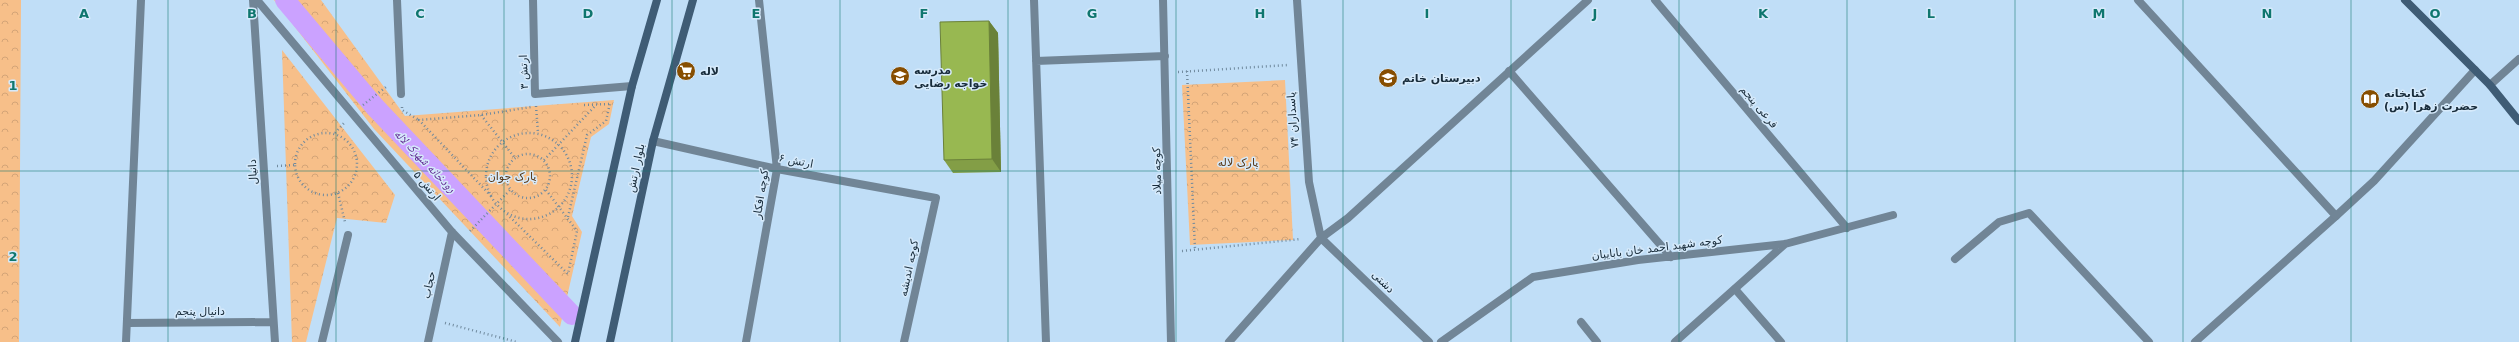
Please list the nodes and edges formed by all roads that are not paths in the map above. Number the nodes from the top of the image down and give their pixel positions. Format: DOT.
graph roads {
  1 [pos="141,0"];
  2 [pos="254,0"];
  3 [pos="257,0"];
  4 [pos="396,0"];
  5 [pos="533,0"];
  6 [pos="658,0"];
  7 [pos="693,0"];
  8 [pos="759,0"];
  9 [pos="1034,0"];
  10 [pos="1163,0"];
  11 [pos="1297,0"];
  12 [pos="1588,0"];
  13 [pos="1655,0"];
  14 [pos="2138,0"];
  15 [pos="2407,0"];
  16 [pos="1165,56"];
  17 [pos="2519,59"];
  18 [pos="1036,61"];
  19 [pos="2475,70"];
  20 [pos="1509,71"];
  21 [pos="2490,85"];
  22 [pos="632,86"];
  23 [pos="401,94"];
  24 [pos="2519,121"];
  25 [pos="654,141"];
  26 [pos="777,169"];
  27 [pos="936,198"];
  28 [pos="1893,215"];
  29 [pos="2336,216"];
  30 [pos="1847,228"];
  31 [pos="452,232"];
  32 [pos="348,234"];
  33 [pos="1321,238"];
  34 [pos="1784,244"];
  35 [pos="1671,257"];
  36 [pos="1955,259"];
  37 [pos="1735,289"];
  38 [pos="273,322"];
  39 [pos="1580,322"];
  40 [pos="127,323"];
  41 [pos="126,342"];
  42 [pos="276,342"];
  43 [pos="322,342"];
  44 [pos="428,342"];
  45 [pos="558,342"];
  46 [pos="575,342"];
  47 [pos="610,342"];
  48 [pos="746,342"];
  49 [pos="904,342"];
  50 [pos="1046,342"];
  51 [pos="1171,342"];
  52 [pos="1229,342"];
  53 [pos="1429,342"];
  54 [pos="1441,342"];
  55 [pos="1597,342"];
  56 [pos="1675,342"];
  57 [pos="1781,342"];
  58 [pos="2149,342"];
  59 [pos="2195,342"];
  1 -- 40 [label="street"];
  2 -- 38 [label="street, دانیال"];
  3 -- 31 [label="street, ارتش ۵"];
  4 -- 23 [label="street"];
  5 -- 22 [label="street, ارتش ۳"];
  6 -- 22 [label="street, بلوار ارتش"];
  7 -- 25 [label="street, بلوار ارتش"];
  8 -- 26 [label="street, کوچه افکار"];
  9 -- 18 [label="street"];
  10 -- 16 [label="street, کوچه میلاد"];
  11 -- 33 [label="street, پاسداران ۷۴"];
  12 -- 20 [label="street"];
  13 -- 30 [label="street, فرعی پنجم"];
  14 -- 29 [label="street"];
  15 -- 19 [label="street"];
  16 -- 18 [label="street"];
  16 -- 51 [label="street, کوچه میلاد"];
  17 -- 21 [label="street"];
  18 -- 50 [label="street"];
  19 -- 21 [label="street"];
  19 -- 29 [label="street"];
  20 -- 33 [label="street"];
  20 -- 35 [label="street"];
  21 -- 24 [label="street"];
  22 -- 46 [label="street, بلوار ارتش"];
  25 -- 26 [label="street, ارتش ۶"];
  25 -- 47 [label="street, بلوار ارتش"];
  26 -- 27 [label="street, ارتش ۶"];
  26 -- 48 [label="street, کوچه افکار"];
  27 -- 49 [label="street, کوچه اندیشه"];
  28 -- 30 [label="street, کوچه شهید احمد خان باباییان"];
  29 -- 59 [label="street"];
  30 -- 34 [label="street, کوچه شهید احمد خان باباییان"];
  31 -- 44 [label="street, حجاب"];
  31 -- 45 [label="street, ارتش ۵"];
  32 -- 43 [label="street"];
  33 -- 52 [label="street"];
  33 -- 53 [label="street, دشتی"];
  34 -- 35 [label="street, کوچه شهید احمد خان باباییان"];
  34 -- 37 [label="street"];
  35 -- 54 [label="street, کوچه شهید احمد خان باباییان"];
  36 -- 58 [label="street"];
  37 -- 56 [label="street"];
  37 -- 57 [label="street"];
  38 -- 40 [label="street, دانیال پنجم"];
  38 -- 42 [label="street, دانیال"];
  39 -- 55 [label="street"];
  40 -- 41 [label="street"];
}
